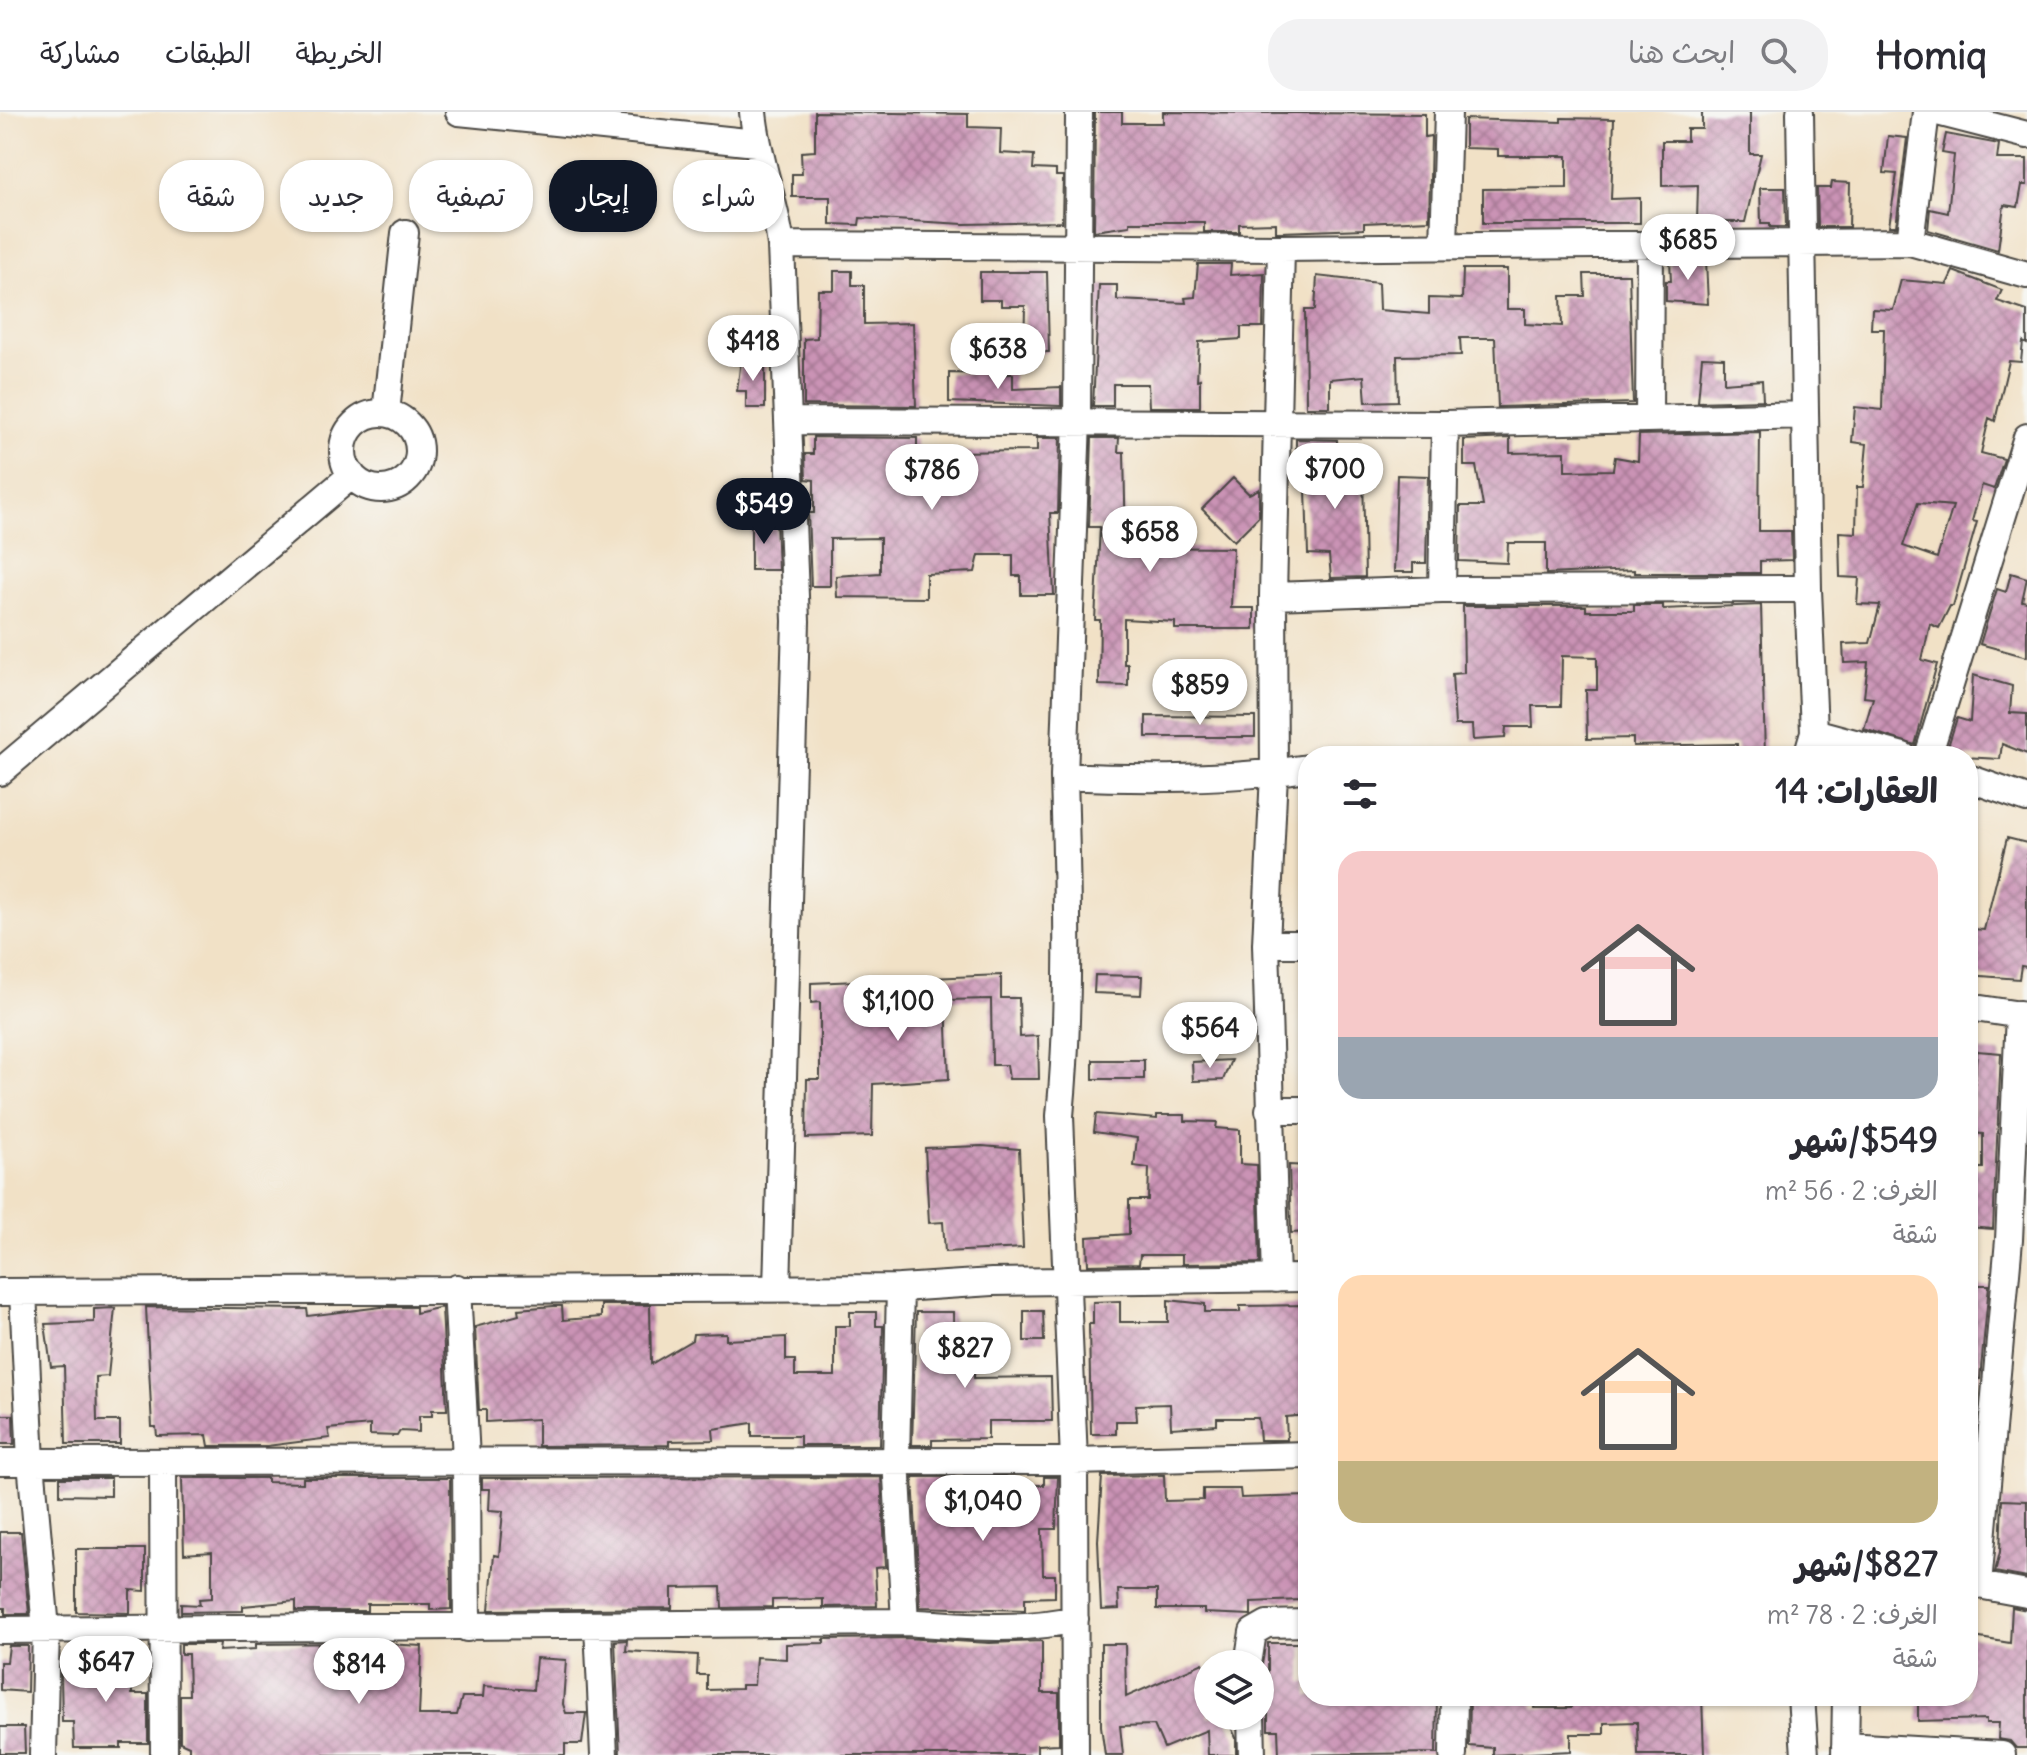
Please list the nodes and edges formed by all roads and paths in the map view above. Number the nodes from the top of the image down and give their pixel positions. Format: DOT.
graph roads {
  1 [pos="459,112"];
  2 [pos="753,112"];
  3 [pos="1079,112"];
  4 [pos="1448,112"];
  5 [pos="1800,112"];
  6 [pos="1926,112"];
  7 [pos="1937,112"];
  8 [pos="2027,135"];
  9 [pos="756,143"];
  10 [pos="405,233"];
  11 [pos="1910,242"];
  12 [pos="1802,243"];
  13 [pos="1650,244"];
  14 [pos="781,245"];
  15 [pos="1076,245"];
  16 [pos="1444,246"];
  17 [pos="1281,248"];
  18 [pos="2027,275"];
  19 [pos="386,413"];
  20 [pos="1805,415"];
  21 [pos="1649,419"];
  22 [pos="1077,420"];
  23 [pos="790,421"];
  24 [pos="1277,424"];
  25 [pos="1445,424"];
  26 [pos="2027,437"];
  27 [pos="352,475"];
  28 [pos="1808,589"];
  29 [pos="1442,590"];
  30 [pos="1273,596"];
  31 [pos="1811,744"];
  32 [pos="1931,746"];
  33 [pos="1298,769"];
  34 [pos="0,772"];
  35 [pos="1274,773"];
  36 [pos="1064,776"];
  37 [pos="1978,782"];
  38 [pos="2027,799"];
  39 [pos="1266,944"];
  40 [pos="1298,944"];
  41 [pos="1978,1008"];
  42 [pos="2023,1015"];
  43 [pos="1269,1110"];
  44 [pos="1298,1110"];
  45 [pos="2018,1238"];
  46 [pos="1298,1278"];
  47 [pos="1276,1279"];
  48 [pos="1067,1283"];
  49 [pos="457,1288"];
  50 [pos="777,1288"];
  51 [pos="900,1288"];
  52 [pos="11,1292"];
  53 [pos="1298,1455"];
  54 [pos="466,1459"];
  55 [pos="896,1459"];
  56 [pos="1074,1461"];
  57 [pos="0,1462"];
  58 [pos="31,1462"];
  59 [pos="163,1462"];
  60 [pos="1978,1546"];
  61 [pos="1978,1585"];
  62 [pos="2027,1594"];
  63 [pos="1075,1619"];
  64 [pos="905,1622"];
  65 [pos="1298,1623"];
  66 [pos="598,1626"];
  67 [pos="467,1628"];
  68 [pos="46,1629"];
  69 [pos="164,1629"];
  70 [pos="0,1630"];
  71 [pos="1250,1650"];
  72 [pos="1454,1706"];
  73 [pos="1802,1706"];
  74 [pos="1846,1706"];
  75 [pos="1251,1730"];
  76 [pos="1845,1750"];
  77 [pos="43,1755"];
  78 [pos="164,1755"];
  79 [pos="604,1755"];
  80 [pos="1075,1755"];
  81 [pos="1252,1755"];
  82 [pos="1453,1755"];
  83 [pos="1805,1755"];
  84 [pos="2002,1755"];
  1 -- 9 [label="street"];
  2 -- 9 [label="street"];
  3 -- 15 [label="street"];
  4 -- 16 [label="street"];
  5 -- 12 [label="street"];
  6 -- 11 [label="street"];
  7 -- 8 [label="street"];
  9 -- 14 [label="street"];
  10 -- 19 [label="street"];
  11 -- 12 [label="street"];
  11 -- 18 [label="street"];
  12 -- 13 [label="street"];
  12 -- 20 [label="street"];
  13 -- 16 [label="street"];
  13 -- 21 [label="street"];
  14 -- 15 [label="street"];
  14 -- 23 [label="street"];
  15 -- 17 [label="street"];
  15 -- 22 [label="street"];
  16 -- 17 [label="street"];
  17 -- 24 [label="street"];
  19 -- 27 [label="street"];
  19 -- 27 [label="street"];
  20 -- 21 [label="street"];
  20 -- 28 [label="street"];
  21 -- 25 [label="street"];
  22 -- 23 [label="street"];
  22 -- 24 [label="street"];
  22 -- 36 [label="street"];
  23 -- 50 [label="street"];
  24 -- 25 [label="street"];
  24 -- 30 [label="street"];
  25 -- 29 [label="street"];
  26 -- 32 [label="street"];
  27 -- 34 [label="street"];
  28 -- 29 [label="street"];
  28 -- 31 [label="street"];
  29 -- 30 [label="street"];
  30 -- 35 [label="street"];
  33 -- 35 [label="street"];
  35 -- 36 [label="street"];
  35 -- 39 [label="street"];
  36 -- 48 [label="street"];
  37 -- 38 [label="street"];
  39 -- 40 [label="street"];
  39 -- 43 [label="street"];
  41 -- 42 [label="street"];
  42 -- 45 [label="street"];
  43 -- 44 [label="street"];
  43 -- 47 [label="street"];
  45 -- 60 [label="street"];
  46 -- 47 [label="street"];
  47 -- 48 [label="street"];
  48 -- 51 [label="street"];
  48 -- 56 [label="street"];
  49 -- 50 [label="street"];
  49 -- 52 [label="street"];
  49 -- 54 [label="street"];
  50 -- 51 [label="street"];
  51 -- 55 [label="street"];
  52 -- 58 [label="street"];
  53 -- 56 [label="street"];
  54 -- 55 [label="street"];
  54 -- 59 [label="street"];
  54 -- 67 [label="street"];
  55 -- 56 [label="street"];
  55 -- 64 [label="street"];
  56 -- 63 [label="street"];
  57 -- 58 [label="street"];
  58 -- 59 [label="street"];
  58 -- 68 [label="street"];
  59 -- 69 [label="street"];
  61 -- 62 [label="street"];
  63 -- 64 [label="street"];
  63 -- 80 [label="street"];
  64 -- 66 [label="street"];
  65 -- 71 [label="street"];
  66 -- 67 [label="street"];
  66 -- 79 [label="street"];
  67 -- 69 [label="street"];
  68 -- 69 [label="street"];
  68 -- 70 [label="street"];
  68 -- 77 [label="street"];
  69 -- 78 [label="street"];
  72 -- 82 [label="street"];
  73 -- 83 [label="street"];
  74 -- 76 [label="street"];
  75 -- 81 [label="street"];
  76 -- 84 [label="street"];
}
